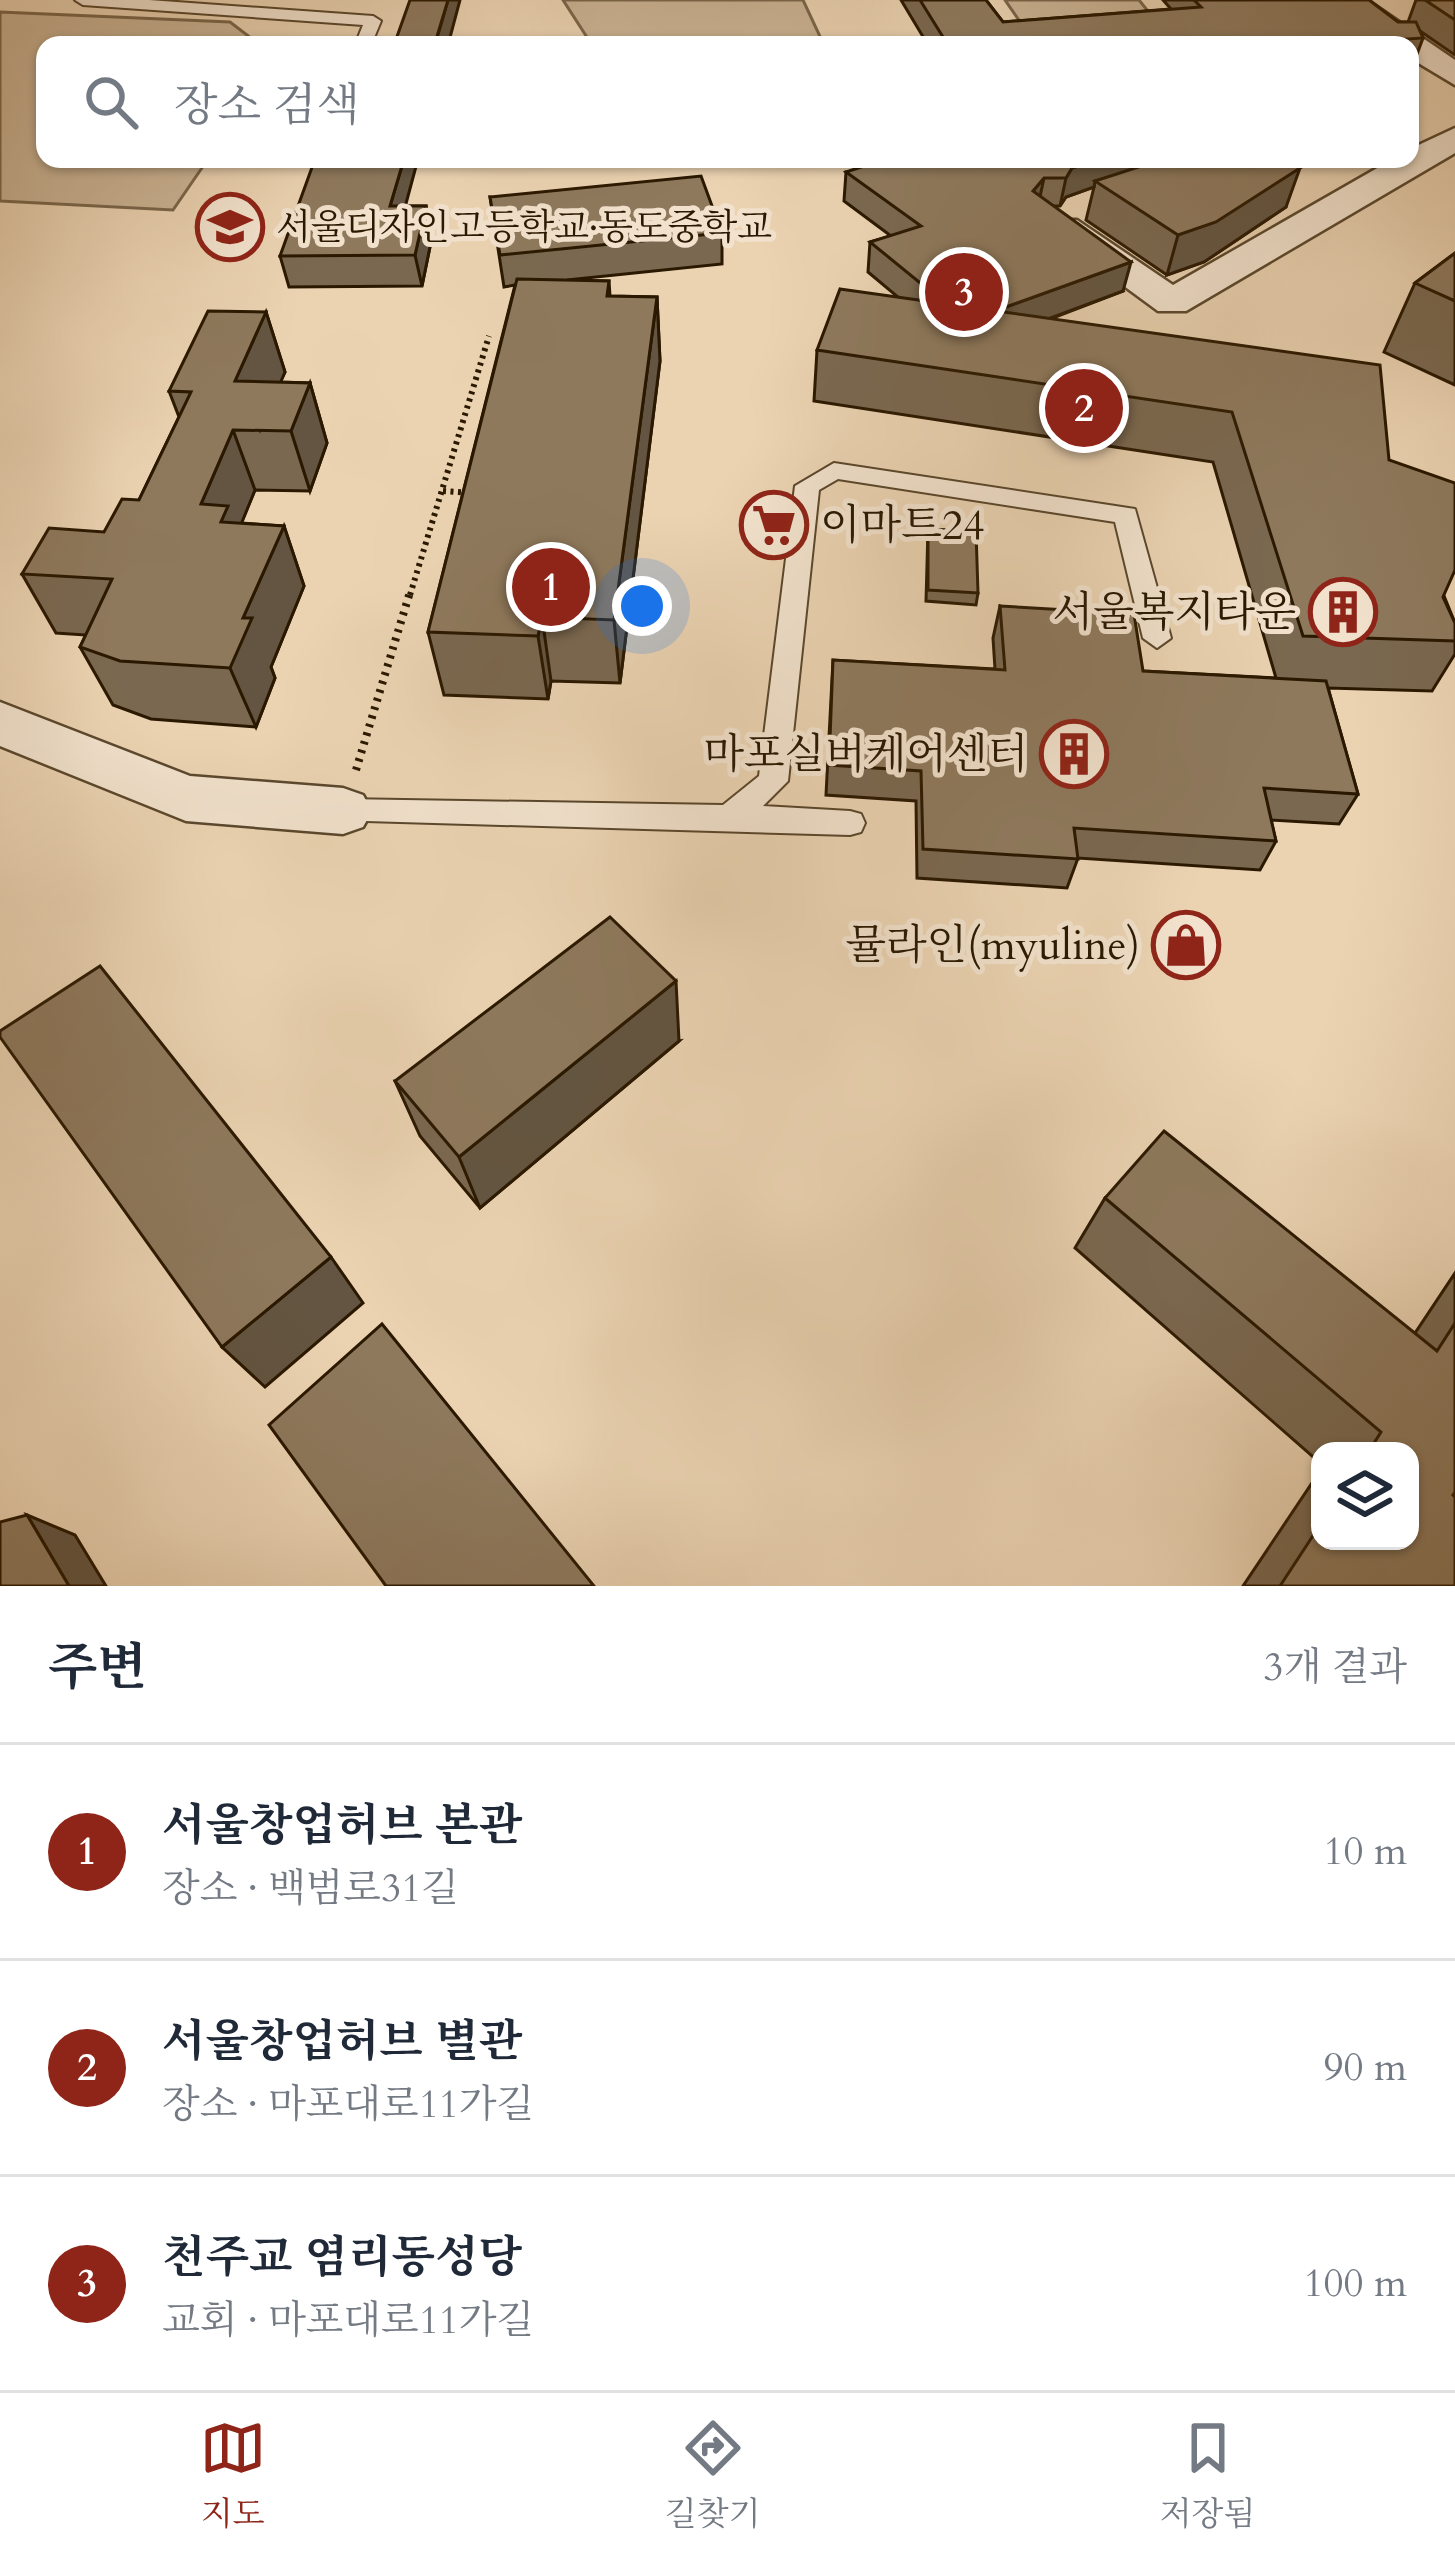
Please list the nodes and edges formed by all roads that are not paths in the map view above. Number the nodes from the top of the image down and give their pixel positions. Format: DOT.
graph roads {
  1 [pos="82,0"];
  2 [pos="1358,7"];
  3 [pos="1411,8"];
  4 [pos="367,36"];
  5 [pos="1399,36"];
  6 [pos="1419,50"];
  7 [pos="1455,75"];
  8 [pos="1455,138"];
  9 [pos="1419,159"];
  10 [pos="1403,168"];
  11 [pos="1292,190"];
  12 [pos="1077,210"];
  13 [pos="1330,210"];
  14 [pos="1157,638"];
  15 [pos="0,723"];
  16 [pos="343,811"];
  17 [pos="730,818"];
  18 [pos="850,823"];
  1 -- 4 [label="lane"];
  2 -- 3 [label="street"];
  2 -- 5 [label="street"];
  6 -- 7 [label="street"];
  8 -- 9 [label="street"];
  10 -- 13 [label="street"];
  11 -- 13 [label="street"];
  12 -- 13 [label="street"];
  14 -- 17 [label="lane"];
  15 -- 16 [label="street"];
  16 -- 17 [label="lane"];
  17 -- 18 [label="lane"];
}
